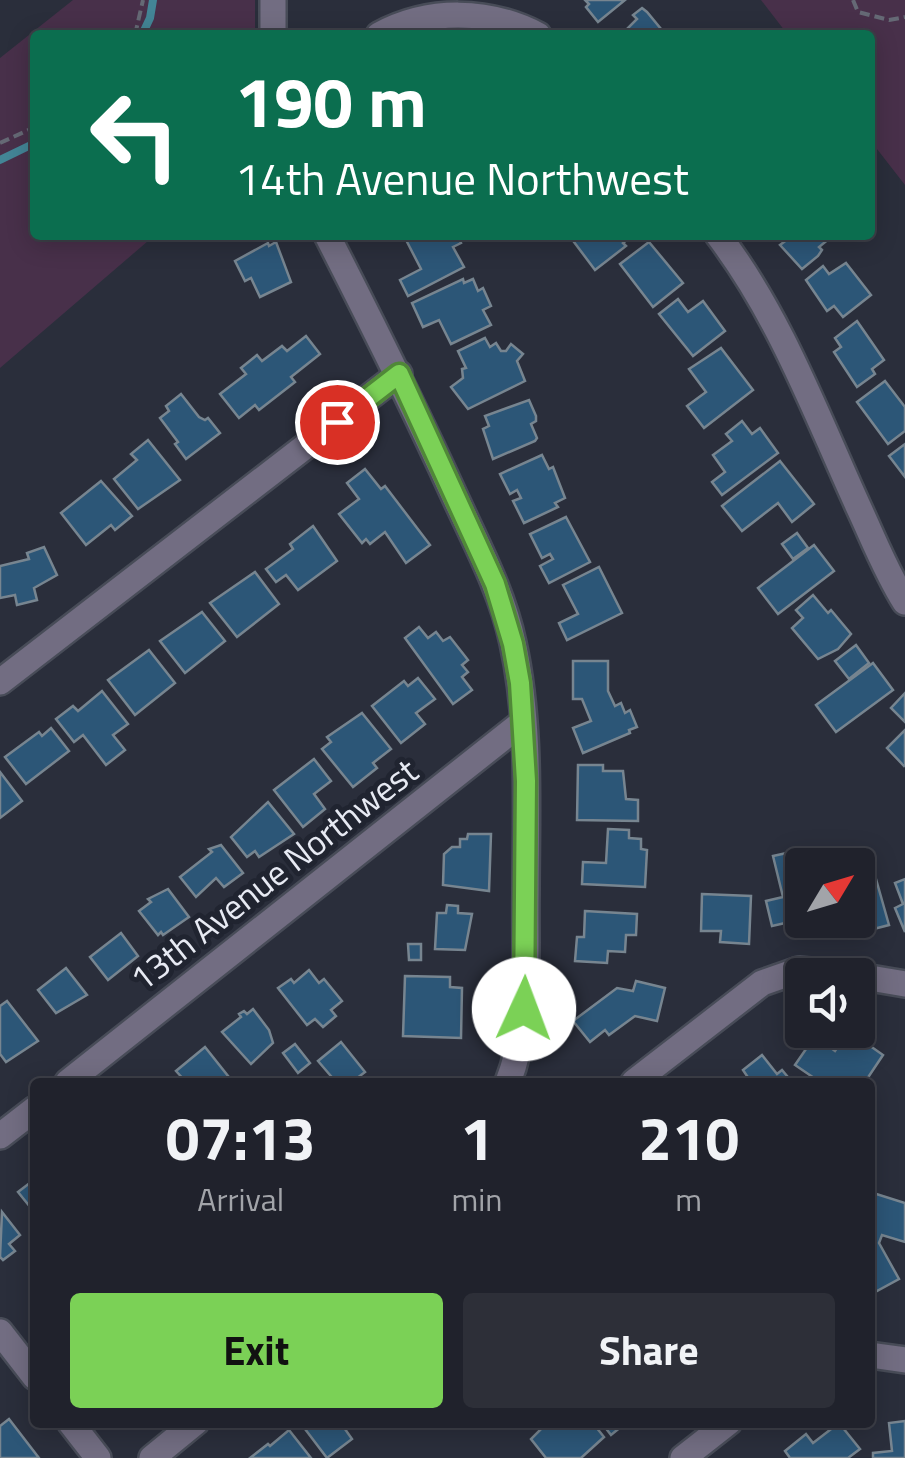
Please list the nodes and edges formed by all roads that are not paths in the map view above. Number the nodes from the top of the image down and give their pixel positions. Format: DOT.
graph roads {
  1 [pos="273,0"];
  2 [pos="273,30"];
  3 [pos="391,30"];
  4 [pos="526,30"];
  5 [pos="330,240"];
  6 [pos="722,240"];
  7 [pos="399,374"];
  8 [pos="905,602"];
  9 [pos="0,682"];
  10 [pos="523,722"];
  11 [pos="785,974"];
  12 [pos="875,979"];
  13 [pos="905,984"];
  14 [pos="73,1078"];
  15 [pos="509,1078"];
  16 [pos="639,1078"];
  17 [pos="30,1113"];
  18 [pos="0,1136"];
  19 [pos="5,1350"];
  20 [pos="875,1356"];
  21 [pos="905,1360"];
  22 [pos="30,1372"];
  23 [pos="75,1428"];
  24 [pos="189,1428"];
  25 [pos="721,1428"];
  26 [pos="98,1458"];
  27 [pos="152,1458"];
  28 [pos="683,1458"];
  1 -- 2 [label="street"];
  3 -- 4 [label="street"];
  5 -- 7 [label="street"];
  6 -- 8 [label="street"];
  7 -- 9 [label="street"];
  7 -- 10 [label="street"];
  10 -- 14 [label="street, 13th Avenue Northwest"];
  10 -- 15 [label="street"];
  11 -- 16 [label="street"];
  12 -- 13 [label="street"];
  17 -- 18 [label="street"];
  19 -- 22 [label="street"];
  20 -- 21 [label="street"];
  23 -- 26 [label="street"];
  24 -- 27 [label="street"];
  25 -- 28 [label="street"];
}
